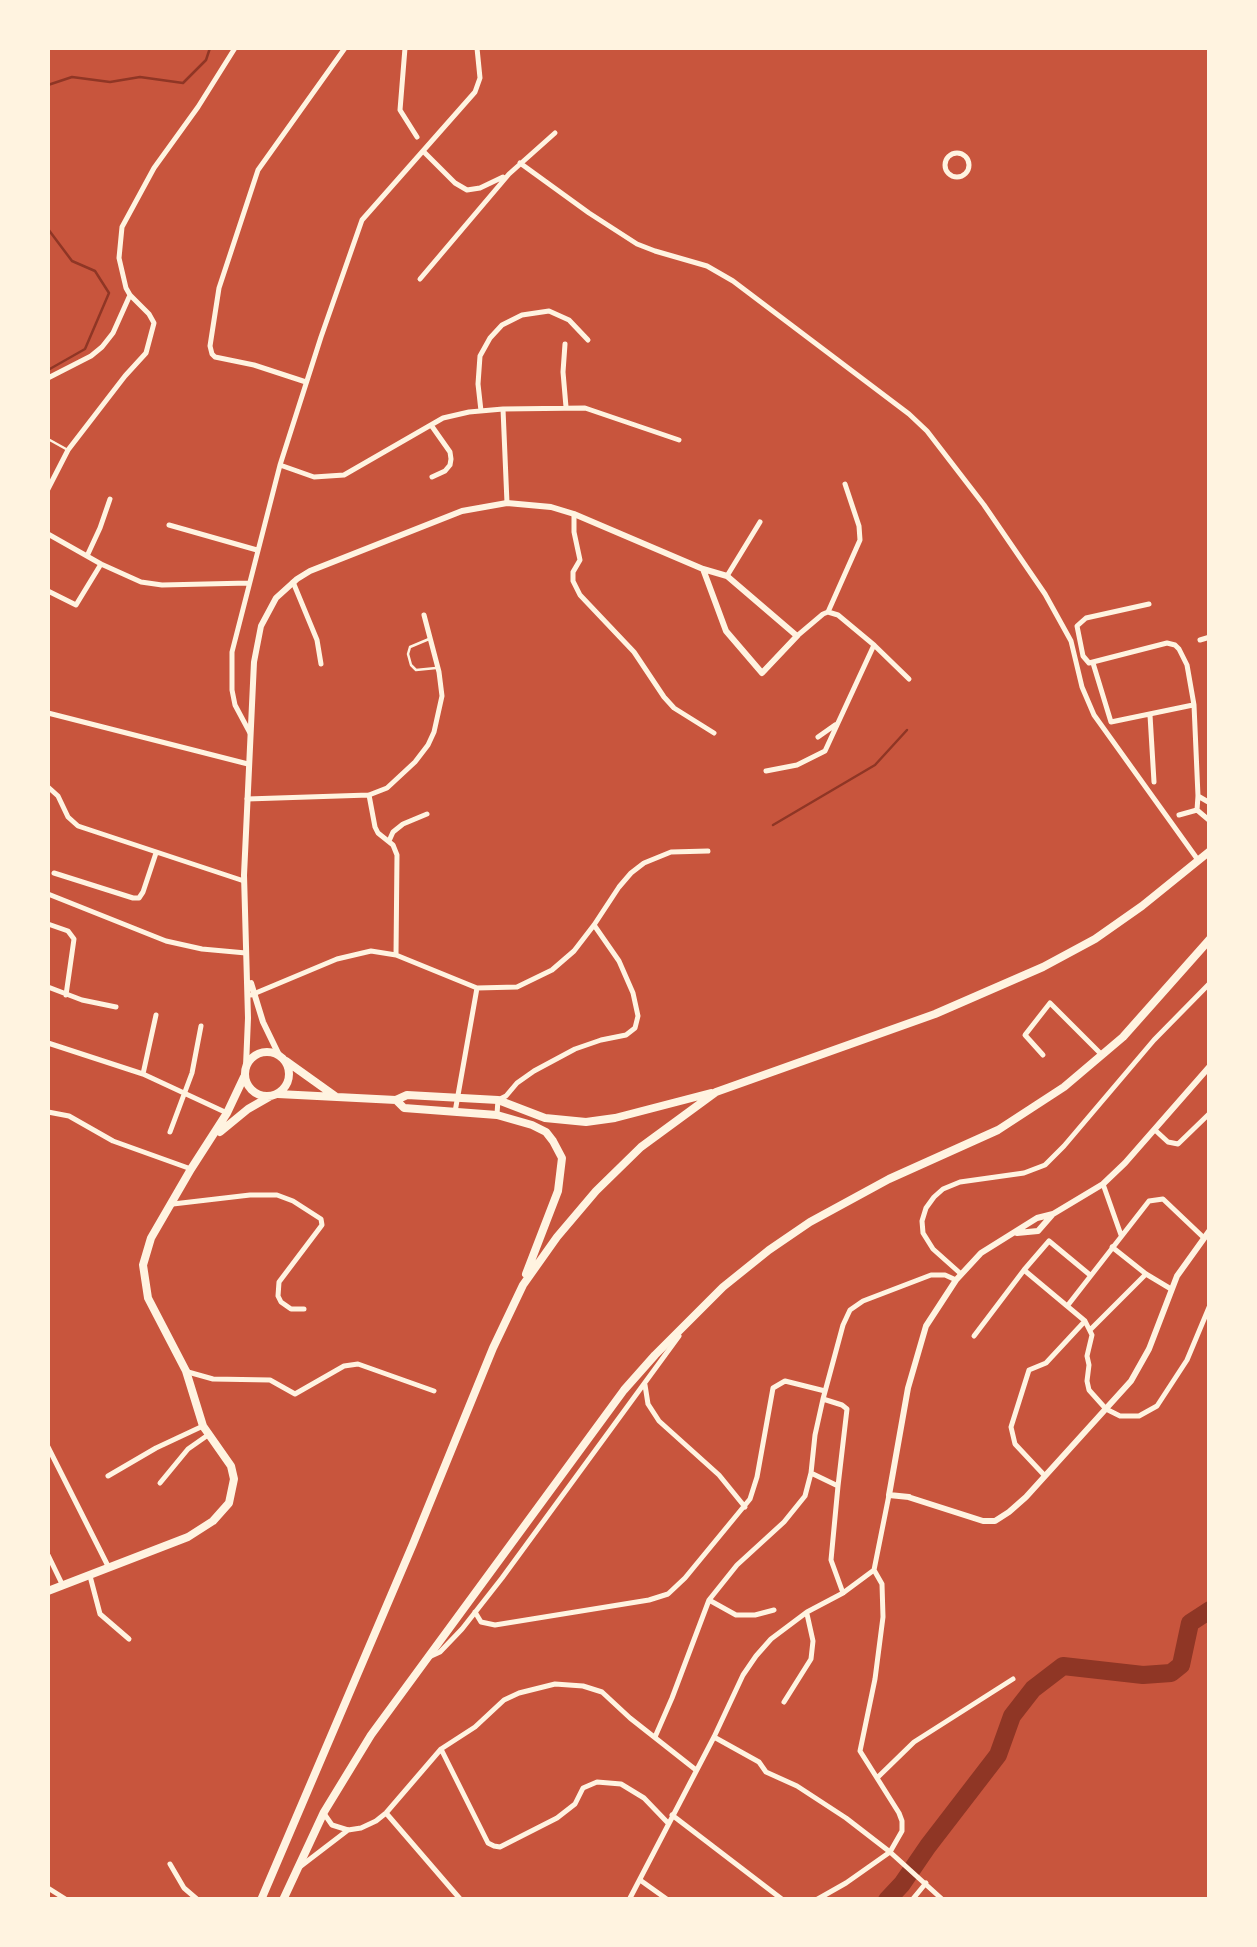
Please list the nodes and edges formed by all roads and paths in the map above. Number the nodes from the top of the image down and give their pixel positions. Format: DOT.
graph roads {
  1 [pos="235,48"];
  2 [pos="345,48"];
  3 [pos="405,48"];
  4 [pos="477,48"];
  5 [pos="555,133"];
  6 [pos="417,136"];
  7 [pos="424,152"];
  8 [pos="955,154"];
  9 [pos="520,163"];
  10 [pos="510,174"];
  11 [pos="420,278"];
  12 [pos="130,296"];
  13 [pos="588,340"];
  14 [pos="564,344"];
  15 [pos="48,378"];
  16 [pos="306,382"];
  17 [pos="566,407"];
  18 [pos="503,409"];
  19 [pos="481,410"];
  20 [pos="431,425"];
  21 [pos="48,439"];
  22 [pos="679,440"];
  23 [pos="68,450"];
  24 [pos="280,465"];
  25 [pos="432,476"];
  26 [pos="845,484"];
  27 [pos="48,489"];
  28 [pos="110,499"];
  29 [pos="507,503"];
  30 [pos="574,514"];
  31 [pos="760,522"];
  32 [pos="169,525"];
  33 [pos="48,534"];
  34 [pos="257,550"];
  35 [pos="87,556"];
  36 [pos="101,564"];
  37 [pos="704,569"];
  38 [pos="728,576"];
  39 [pos="249,582"];
  40 [pos="294,582"];
  41 [pos="48,591"];
  42 [pos="1148,604"];
  43 [pos="828,612"];
  44 [pos="424,615"];
  45 [pos="798,636"];
  46 [pos="1210,636"];
  47 [pos="430,639"];
  48 [pos="1200,640"];
  49 [pos="874,645"];
  50 [pos="1093,662"];
  51 [pos="321,664"];
  52 [pos="438,668"];
  53 [pos="909,680"];
  54 [pos="1194,705"];
  55 [pos="48,713"];
  56 [pos="1150,715"];
  57 [pos="838,723"];
  58 [pos="250,733"];
  59 [pos="714,733"];
  60 [pos="818,738"];
  61 [pos="248,764"];
  62 [pos="766,771"];
  63 [pos="1154,782"];
  64 [pos="48,787"];
  65 [pos="370,795"];
  66 [pos="1198,796"];
  67 [pos="247,799"];
  68 [pos="1210,803"];
  69 [pos="1197,810"];
  70 [pos="427,814"];
  71 [pos="1178,815"];
  72 [pos="1210,820"];
  73 [pos="389,841"];
  74 [pos="708,851"];
  75 [pos="1210,851"];
  76 [pos="156,853"];
  77 [pos="1198,860"];
  78 [pos="54,873"];
  79 [pos="244,880"];
  80 [pos="48,894"];
  81 [pos="48,924"];
  82 [pos="594,925"];
  83 [pos="1210,939"];
  84 [pos="246,954"];
  85 [pos="396,955"];
  86 [pos="1210,983"];
  87 [pos="48,987"];
  88 [pos="477,988"];
  89 [pos="66,995"];
  90 [pos="251,995"];
  91 [pos="116,1007"];
  92 [pos="156,1015"];
  93 [pos="201,1026"];
  94 [pos="48,1043"];
  95 [pos="1100,1053"];
  96 [pos="1044,1055"];
  97 [pos="281,1057"];
  98 [pos="246,1066"];
  99 [pos="1210,1066"];
  100 [pos="143,1074"];
  101 [pos="244,1077"];
  102 [pos="716,1092"];
  103 [pos="184,1094"];
  104 [pos="275,1095"];
  105 [pos="335,1096"];
  106 [pos="458,1098"];
  107 [pos="396,1100"];
  108 [pos="498,1100"];
  109 [pos="48,1112"];
  110 [pos="456,1112"];
  111 [pos="227,1113"];
  112 [pos="1210,1113"];
  113 [pos="497,1116"];
  114 [pos="1154,1129"];
  115 [pos="170,1132"];
  116 [pos="209,1142"];
  117 [pos="191,1168"];
  118 [pos="1103,1184"];
  119 [pos="170,1204"];
  120 [pos="1053,1214"];
  121 [pos="1210,1230"];
  122 [pos="1038,1231"];
  123 [pos="1015,1233"];
  124 [pos="1120,1235"];
  125 [pos="1203,1237"];
  126 [pos="1048,1242"];
  127 [pos="1112,1247"];
  128 [pos="944,1260"];
  129 [pos="1024,1270"];
  130 [pos="1146,1274"];
  131 [pos="930,1275"];
  132 [pos="1090,1275"];
  133 [pos="958,1277"];
  134 [pos="522,1285"];
  135 [pos="1171,1289"];
  136 [pos="1068,1305"];
  137 [pos="1210,1306"];
  138 [pos="304,1309"];
  139 [pos="1084,1320"];
  140 [pos="682,1330"];
  141 [pos="1090,1330"];
  142 [pos="974,1336"];
  143 [pos="186,1371"];
  144 [pos="646,1382"];
  145 [pos="826,1390"];
  146 [pos="434,1391"];
  147 [pos="823,1399"];
  148 [pos="1106,1409"];
  149 [pos="206,1430"];
  150 [pos="48,1447"];
  151 [pos="811,1473"];
  152 [pos="108,1476"];
  153 [pos="1045,1476"];
  154 [pos="160,1483"];
  155 [pos="838,1486"];
  156 [pos="889,1492"];
  157 [pos="745,1507"];
  158 [pos="48,1555"];
  159 [pos="109,1568"];
  160 [pos="874,1570"];
  161 [pos="90,1576"];
  162 [pos="63,1586"];
  163 [pos="49,1590"];
  164 [pos="842,1593"];
  165 [pos="709,1600"];
  166 [pos="774,1610"];
  167 [pos="475,1612"];
  168 [pos="807,1612"];
  169 [pos="129,1640"];
  170 [pos="426,1658"];
  171 [pos="1013,1678"];
  172 [pos="784,1702"];
  173 [pos="655,1737"];
  174 [pos="714,1737"];
  175 [pos="441,1749"];
  176 [pos="696,1770"];
  177 [pos="877,1778"];
  178 [pos="324,1812"];
  179 [pos="386,1813"];
  180 [pos="670,1819"];
  181 [pos="348,1830"];
  182 [pos="890,1852"];
  183 [pos="170,1864"];
  184 [pos="295,1871"];
  185 [pos="640,1880"];
  186 [pos="926,1883"];
  187 [pos="48,1888"];
  188 [pos="941,1898"];
  189 [pos="67,1900"];
  190 [pos="198,1900"];
  191 [pos="261,1900"];
  192 [pos="283,1900"];
  193 [pos="460,1900"];
  194 [pos="629,1900"];
  195 [pos="668,1900"];
  196 [pos="783,1900"];
  197 [pos="816,1900"];
  198 [pos="912,1900"];
  1 -- 12 [label="street"];
  2 -- 16 [label="street"];
  3 -- 6 [label="street"];
  4 -- 7 [label="street"];
  5 -- 9 [label="street"];
  7 -- 10 [label="street"];
  7 -- 16 [label="street"];
  8 -- 8 [label="street"];
  9 -- 10 [label="street"];
  9 -- 77 [label="street"];
  10 -- 11 [label="street"];
  12 -- 15 [label="street"];
  12 -- 23 [label="street"];
  13 -- 19 [label="street"];
  14 -- 17 [label="street"];
  16 -- 24 [label="street"];
  17 -- 18 [label="street"];
  17 -- 22 [label="street"];
  18 -- 19 [label="street"];
  18 -- 29 [label="street"];
  19 -- 20 [label="street"];
  20 -- 24 [label="street"];
  20 -- 25 [label="street"];
  21 -- 23 [label="lane"];
  23 -- 27 [label="street"];
  24 -- 34 [label="street"];
  26 -- 43 [label="street"];
  28 -- 35 [label="street"];
  29 -- 30 [label="street"];
  29 -- 40 [label="street"];
  30 -- 37 [label="street"];
  30 -- 59 [label="street"];
  31 -- 38 [label="street"];
  32 -- 34 [label="street"];
  33 -- 35 [label="street"];
  34 -- 39 [label="street"];
  35 -- 36 [label="street"];
  36 -- 39 [label="street"];
  36 -- 41 [label="street"];
  37 -- 38 [label="street"];
  37 -- 45 [label="street"];
  38 -- 45 [label="street"];
  39 -- 58 [label="street"];
  40 -- 51 [label="street"];
  40 -- 58 [label="street"];
  42 -- 50 [label="street"];
  43 -- 45 [label="street"];
  43 -- 49 [label="street"];
  44 -- 47 [label="street"];
  46 -- 48 [label="street"];
  47 -- 52 [label="street"];
  47 -- 52 [label="lane"];
  49 -- 53 [label="street"];
  49 -- 57 [label="street"];
  50 -- 54 [label="street"];
  50 -- 56 [label="street"];
  52 -- 65 [label="street"];
  54 -- 56 [label="street"];
  54 -- 66 [label="street"];
  55 -- 61 [label="street"];
  56 -- 63 [label="street"];
  57 -- 60 [label="street"];
  57 -- 62 [label="street"];
  58 -- 61 [label="street"];
  61 -- 67 [label="street"];
  64 -- 76 [label="street"];
  65 -- 67 [label="street"];
  65 -- 73 [label="street"];
  66 -- 68 [label="street"];
  66 -- 69 [label="street"];
  67 -- 79 [label="street"];
  69 -- 71 [label="street"];
  69 -- 72 [label="street"];
  70 -- 73 [label="street"];
  73 -- 85 [label="street"];
  74 -- 82 [label="street"];
  75 -- 77 [label="main road"];
  76 -- 78 [label="street"];
  76 -- 79 [label="street"];
  77 -- 102 [label="main road"];
  79 -- 84 [label="street"];
  80 -- 84 [label="street"];
  81 -- 89 [label="street"];
  82 -- 88 [label="street"];
  82 -- 108 [label="street"];
  83 -- 95 [label="main road"];
  84 -- 90 [label="street"];
  85 -- 88 [label="street"];
  85 -- 90 [label="street"];
  86 -- 128 [label="street"];
  87 -- 89 [label="street"];
  88 -- 106 [label="street"];
  89 -- 91 [label="street"];
  90 -- 97 [label="street"];
  90 -- 98 [label="street"];
  92 -- 100 [label="street"];
  93 -- 103 [label="street"];
  94 -- 100 [label="street"];
  95 -- 96 [label="street"];
  95 -- 140 [label="main road"];
  97 -- 98 [label="main road"];
  97 -- 104 [label="main road"];
  97 -- 105 [label="main road"];
  98 -- 101 [label="main road"];
  99 -- 114 [label="street"];
  100 -- 103 [label="street"];
  101 -- 104 [label="main road"];
  101 -- 111 [label="main road"];
  102 -- 108 [label="main road"];
  102 -- 134 [label="main road"];
  103 -- 111 [label="street"];
  103 -- 115 [label="street"];
  104 -- 105 [label="main road"];
  104 -- 116 [label="main road"];
  105 -- 107 [label="main road"];
  106 -- 107 [label="main road"];
  106 -- 108 [label="main road"];
  106 -- 110 [label="street"];
  107 -- 110 [label="main road"];
  108 -- 113 [label="street"];
  109 -- 117 [label="street"];
  110 -- 113 [label="main road"];
  111 -- 116 [label="main road"];
  112 -- 114 [label="street"];
  113 -- 134 [label="main road"];
  114 -- 118 [label="street"];
  116 -- 117 [label="main road"];
  117 -- 119 [label="main road"];
  118 -- 120 [label="street"];
  118 -- 124 [label="street"];
  119 -- 138 [label="street"];
  119 -- 143 [label="main road"];
  120 -- 122 [label="street"];
  120 -- 123 [label="street"];
  121 -- 125 [label="street"];
  122 -- 123 [label="street"];
  122 -- 126 [label="street"];
  123 -- 133 [label="street"];
  124 -- 125 [label="street"];
  124 -- 127 [label="street"];
  125 -- 135 [label="street"];
  126 -- 129 [label="street"];
  126 -- 132 [label="street"];
  127 -- 130 [label="street"];
  127 -- 132 [label="street"];
  128 -- 131 [label="street"];
  128 -- 133 [label="street"];
  129 -- 136 [label="street"];
  129 -- 142 [label="street"];
  130 -- 135 [label="street"];
  130 -- 141 [label="street"];
  131 -- 133 [label="street"];
  131 -- 145 [label="street"];
  132 -- 136 [label="street"];
  133 -- 156 [label="street"];
  134 -- 191 [label="main road"];
  135 -- 148 [label="street"];
  136 -- 139 [label="street"];
  137 -- 148 [label="street"];
  139 -- 141 [label="street"];
  139 -- 153 [label="street"];
  140 -- 144 [label="street"];
  140 -- 170 [label="main road"];
  141 -- 148 [label="street"];
  143 -- 146 [label="street"];
  143 -- 149 [label="main road"];
  144 -- 157 [label="street"];
  144 -- 167 [label="street"];
  145 -- 147 [label="street"];
  145 -- 157 [label="street"];
  147 -- 151 [label="street"];
  147 -- 155 [label="street"];
  148 -- 153 [label="street"];
  149 -- 152 [label="street"];
  149 -- 154 [label="street"];
  149 -- 159 [label="main road"];
  150 -- 159 [label="street"];
  151 -- 155 [label="street"];
  151 -- 165 [label="street"];
  153 -- 156 [label="street"];
  155 -- 164 [label="street"];
  156 -- 160 [label="street"];
  157 -- 167 [label="street"];
  158 -- 162 [label="street"];
  159 -- 161 [label="main road"];
  160 -- 164 [label="street"];
  160 -- 177 [label="street"];
  161 -- 162 [label="main road"];
  161 -- 169 [label="street"];
  162 -- 163 [label="main road"];
  164 -- 168 [label="street"];
  165 -- 166 [label="street"];
  165 -- 173 [label="street"];
  167 -- 170 [label="street"];
  168 -- 172 [label="street"];
  168 -- 174 [label="street"];
  170 -- 178 [label="main road"];
  171 -- 177 [label="street"];
  173 -- 175 [label="street"];
  173 -- 176 [label="street"];
  174 -- 176 [label="street"];
  174 -- 182 [label="street"];
  175 -- 179 [label="street"];
  175 -- 180 [label="street"];
  176 -- 180 [label="street"];
  177 -- 182 [label="street"];
  178 -- 181 [label="street"];
  178 -- 184 [label="main road"];
  179 -- 181 [label="street"];
  179 -- 193 [label="street"];
  180 -- 185 [label="street"];
  180 -- 196 [label="street"];
  181 -- 184 [label="street"];
  182 -- 186 [label="street"];
  182 -- 197 [label="street"];
  183 -- 190 [label="street"];
  184 -- 192 [label="main road"];
  185 -- 194 [label="street"];
  185 -- 195 [label="street"];
  186 -- 188 [label="street"];
  186 -- 198 [label="street"];
  187 -- 189 [label="street"];
}
